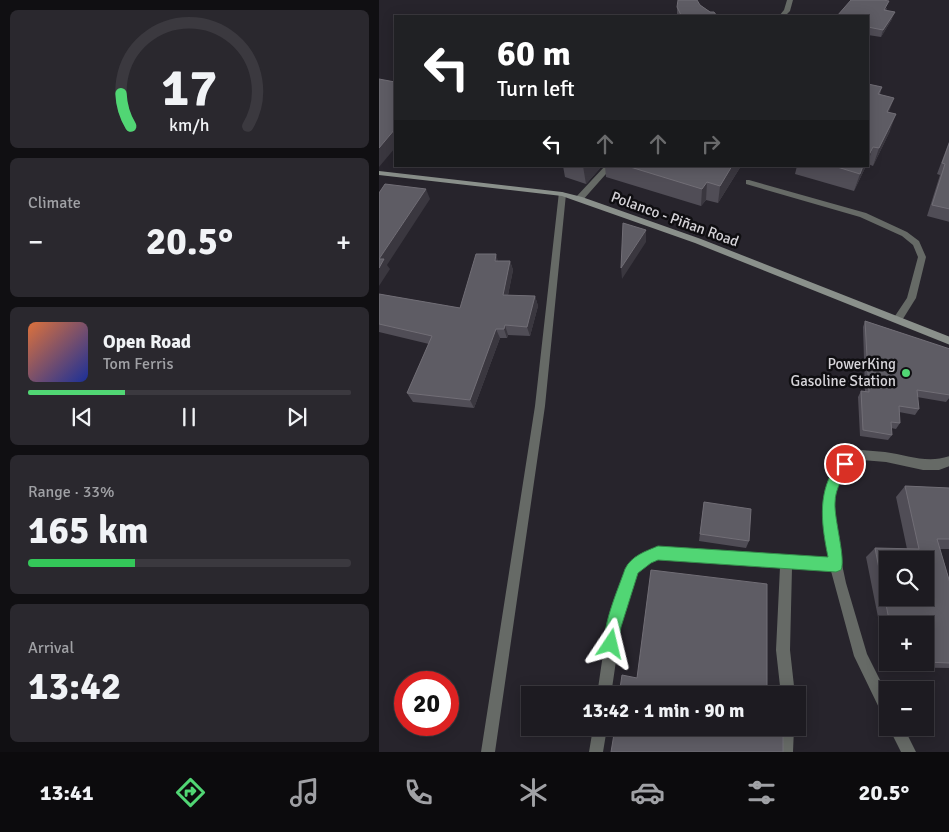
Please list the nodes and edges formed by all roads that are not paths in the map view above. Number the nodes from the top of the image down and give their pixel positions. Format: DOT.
graph roads {
  1 [pos="790,0"];
  2 [pos="783,15"];
  3 [pos="608,167"];
  4 [pos="379,173"];
  5 [pos="749,182"];
  6 [pos="562,194"];
  7 [pos="579,199"];
  8 [pos="898,319"];
  9 [pos="949,341"];
  10 [pos="949,461"];
  11 [pos="786,562"];
  12 [pos="836,565"];
  13 [pos="605,686"];
  14 [pos="787,686"];
  15 [pos="879,693"];
  16 [pos="599,736"];
  17 [pos="787,736"];
  18 [pos="900,736"];
  19 [pos="487,752"];
  20 [pos="597,752"];
  21 [pos="786,752"];
  22 [pos="909,752"];
  1 -- 2 [label="street"];
  3 -- 7 [label="street"];
  4 -- 6 [label="main road, Polanco - Piñan Road"];
  5 -- 8 [label="street"];
  6 -- 7 [label="main road, Polanco - Piñan Road"];
  6 -- 19 [label="street"];
  7 -- 8 [label="main road, Polanco - Piñan Road"];
  8 -- 9 [label="main road, Polanco - Piñan Road"];
  10 -- 12 [label="street"];
  11 -- 12 [label="street"];
  11 -- 13 [label="street"];
  11 -- 14 [label="street"];
  12 -- 15 [label="street"];
  16 -- 20 [label="street"];
  17 -- 21 [label="street"];
  18 -- 22 [label="street"];
}
